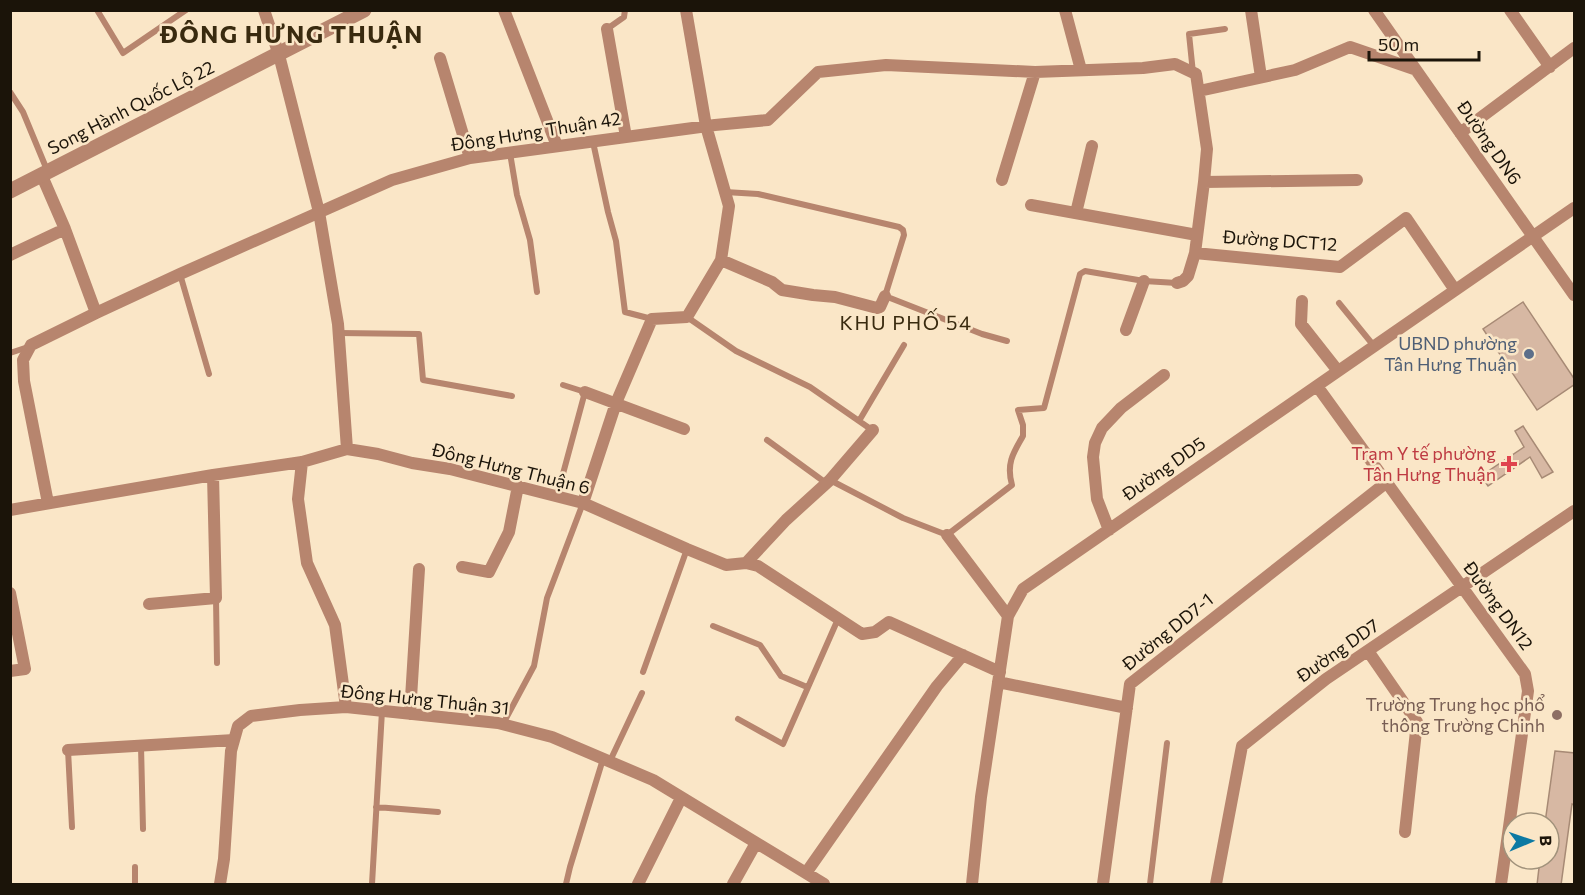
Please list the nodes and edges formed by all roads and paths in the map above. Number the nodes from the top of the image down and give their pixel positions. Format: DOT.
graph roads {
  1 [pos="97,10"];
  2 [pos="186,10"];
  3 [pos="264,10"];
  4 [pos="364,10"];
  5 [pos="504,10"];
  6 [pos="624,10"];
  7 [pos="686,10"];
  8 [pos="1065,10"];
  9 [pos="1251,10"];
  10 [pos="1374,10"];
  11 [pos="1510,10"];
  12 [pos="607,29"];
  13 [pos="1225,29"];
  14 [pos="1575,48"];
  15 [pos="279,55"];
  16 [pos="440,58"];
  17 [pos="1550,67"];
  18 [pos="1414,69"];
  19 [pos="1081,70"];
  20 [pos="1035,72"];
  21 [pos="1193,73"];
  22 [pos="1261,77"];
  23 [pos="1199,90"];
  24 [pos="10,92"];
  25 [pos="706,126"];
  26 [pos="1460,134"];
  27 [pos="626,137"];
  28 [pos="593,141"];
  29 [pos="557,146"];
  30 [pos="1092,146"];
  31 [pos="510,152"];
  32 [pos="470,158"];
  33 [pos="45,174"];
  34 [pos="1002,180"];
  35 [pos="1357,180"];
  36 [pos="1204,182"];
  37 [pos="10,191"];
  38 [pos="724,192"];
  39 [pos="1031,205"];
  40 [pos="1575,208"];
  41 [pos="319,212"];
  42 [pos="1076,213"];
  43 [pos="65,229"];
  44 [pos="1197,235"];
  45 [pos="1533,236"];
  46 [pos="1195,253"];
  47 [pos="10,255"];
  48 [pos="722,260"];
  49 [pos="180,274"];
  50 [pos="1144,281"];
  51 [pos="1177,283"];
  52 [pos="1455,290"];
  53 [pos="537,292"];
  54 [pos="1575,295"];
  55 [pos="885,296"];
  56 [pos="1302,301"];
  57 [pos="1339,303"];
  58 [pos="96,313"];
  59 [pos="687,316"];
  60 [pos="652,319"];
  61 [pos="1126,330"];
  62 [pos="339,333"];
  63 [pos="1007,341"];
  64 [pos="31,345"];
  65 [pos="904,345"];
  66 [pos="1374,346"];
  67 [pos="10,353"];
  68 [pos="1338,371"];
  69 [pos="209,374"];
  70 [pos="1164,375"];
  71 [pos="563,385"];
  72 [pos="1317,386"];
  73 [pos="585,392"];
  74 [pos="512,396"];
  75 [pos="616,403"];
  76 [pos="859,421"];
  77 [pos="684,429"];
  78 [pos="873,430"];
  79 [pos="767,440"];
  80 [pos="347,449"];
  81 [pos="302,462"];
  82 [pos="213,475"];
  83 [pos="828,482"];
  84 [pos="1386,482"];
  85 [pos="518,486"];
  86 [pos="557,496"];
  87 [pos="48,503"];
  88 [pos="583,503"];
  89 [pos="10,510"];
  90 [pos="1575,511"];
  91 [pos="1109,530"];
  92 [pos="947,536"];
  93 [pos="687,549"];
  94 [pos="746,564"];
  95 [pos="462,567"];
  96 [pos="419,569"];
  97 [pos="1462,587"];
  98 [pos="10,593"];
  99 [pos="216,598"];
  100 [pos="149,604"];
  101 [pos="1008,616"];
  102 [pos="838,619"];
  103 [pos="713,626"];
  104 [pos="1368,651"];
  105 [pos="963,655"];
  106 [pos="217,663"];
  107 [pos="10,671"];
  108 [pos="643,672"];
  109 [pos="999,677"];
  110 [pos="807,687"];
  111 [pos="642,693"];
  112 [pos="346,707"];
  113 [pos="1127,708"];
  114 [pos="382,711"];
  115 [pos="410,714"];
  116 [pos="738,719"];
  117 [pos="503,724"];
  118 [pos="234,740"];
  119 [pos="1167,743"];
  120 [pos="141,746"];
  121 [pos="68,750"];
  122 [pos="607,760"];
  123 [pos="681,798"];
  124 [pos="376,807"];
  125 [pos="438,812"];
  126 [pos="72,827"];
  127 [pos="144,829"];
  128 [pos="1405,832"];
  129 [pos="756,843"];
  130 [pos="135,867"];
  131 [pos="806,873"];
  132 [pos="135,885"];
  133 [pos="220,885"];
  134 [pos="372,885"];
  135 [pos="566,885"];
  136 [pos="638,885"];
  137 [pos="733,885"];
  138 [pos="824,885"];
  139 [pos="972,885"];
  140 [pos="1103,885"];
  141 [pos="1150,885"];
  142 [pos="1216,885"];
  143 [pos="1501,885"];
  1 -- 2 [label="lane"];
  3 -- 15 [label="street"];
  4 -- 15 [label="street, Song Hành Quốc Lộ 22"];
  5 -- 29 [label="street"];
  6 -- 12 [label="lane"];
  7 -- 25 [label="street"];
  8 -- 19 [label="street"];
  9 -- 22 [label="street"];
  10 -- 18 [label="street, Đường DN6"];
  11 -- 17 [label="street"];
  12 -- 27 [label="street"];
  13 -- 21 [label="lane"];
  14 -- 17 [label="street"];
  15 -- 33 [label="street, Song Hành Quốc Lộ 22"];
  15 -- 41 [label="street"];
  16 -- 32 [label="street"];
  17 -- 26 [label="street"];
  18 -- 22 [label="street"];
  18 -- 26 [label="street, Đường DN6"];
  19 -- 20 [label="street, Đông Hưng Thuận 42"];
  19 -- 21 [label="street, Đông Hưng Thuận 42"];
  20 -- 25 [label="street, Đông Hưng Thuận 42"];
  20 -- 34 [label="street"];
  21 -- 23 [label="street"];
  22 -- 23 [label="street"];
  23 -- 36 [label="street"];
  24 -- 33 [label="lane"];
  25 -- 27 [label="street, Đông Hưng Thuận 42"];
  25 -- 38 [label="street"];
  26 -- 45 [label="street, Đường DN6"];
  27 -- 28 [label="street, Đông Hưng Thuận 42"];
  28 -- 29 [label="street, Đông Hưng Thuận 42"];
  28 -- 60 [label="lane"];
  29 -- 31 [label="street, Đông Hưng Thuận 42"];
  30 -- 42 [label="street"];
  31 -- 32 [label="street, Đông Hưng Thuận 42"];
  31 -- 53 [label="lane"];
  32 -- 41 [label="street, Đông Hưng Thuận 42"];
  33 -- 37 [label="street, Song Hành Quốc Lộ 22"];
  33 -- 43 [label="street"];
  35 -- 36 [label="street"];
  36 -- 44 [label="street"];
  38 -- 48 [label="street"];
  38 -- 55 [label="lane"];
  39 -- 42 [label="street"];
  40 -- 45 [label="street, Đường DD5"];
  41 -- 49 [label="street, Đông Hưng Thuận 42"];
  41 -- 62 [label="street"];
  42 -- 44 [label="street"];
  43 -- 47 [label="street"];
  43 -- 58 [label="street"];
  44 -- 46 [label="street"];
  45 -- 52 [label="street, Đường DD5"];
  45 -- 54 [label="street, Đường DN6"];
  46 -- 51 [label="street"];
  46 -- 52 [label="street, Đường DCT12"];
  48 -- 55 [label="street"];
  48 -- 59 [label="street"];
  49 -- 58 [label="street, Đông Hưng Thuận 42"];
  49 -- 69 [label="lane"];
  50 -- 51 [label="lane"];
  50 -- 61 [label="street"];
  50 -- 92 [label="lane"];
  52 -- 66 [label="street, Đường DD5"];
  55 -- 63 [label="lane"];
  56 -- 68 [label="street"];
  57 -- 66 [label="lane"];
  58 -- 64 [label="street, Đông Hưng Thuận 42"];
  59 -- 60 [label="street"];
  59 -- 76 [label="lane"];
  60 -- 75 [label="street"];
  62 -- 74 [label="lane"];
  62 -- 80 [label="street"];
  64 -- 67 [label="lane"];
  64 -- 87 [label="street"];
  65 -- 76 [label="lane"];
  66 -- 68 [label="street, Đường DD5"];
  68 -- 72 [label="street, Đường DD5"];
  70 -- 91 [label="street"];
  71 -- 73 [label="lane"];
  72 -- 84 [label="street, Đường DN12"];
  72 -- 91 [label="street, Đường DD5"];
  73 -- 75 [label="street"];
  73 -- 86 [label="lane"];
  75 -- 77 [label="street"];
  75 -- 88 [label="street"];
  76 -- 78 [label="lane"];
  78 -- 83 [label="street"];
  79 -- 83 [label="lane"];
  80 -- 81 [label="street, Đông Hưng Thuận 6"];
  80 -- 85 [label="street, Đông Hưng Thuận 6"];
  81 -- 82 [label="street, Đông Hưng Thuận 6"];
  81 -- 112 [label="street"];
  82 -- 87 [label="street, Đông Hưng Thuận 6"];
  82 -- 99 [label="street"];
  83 -- 92 [label="lane"];
  83 -- 94 [label="street"];
  84 -- 97 [label="street, Đường DN12"];
  84 -- 113 [label="street, Đường DD7-1"];
  85 -- 86 [label="street, Đông Hưng Thuận 6"];
  85 -- 95 [label="street"];
  86 -- 88 [label="street, Đông Hưng Thuận 6"];
  87 -- 89 [label="street, Đông Hưng Thuận 6"];
  88 -- 93 [label="street, Đông Hưng Thuận 6"];
  88 -- 117 [label="lane"];
  90 -- 97 [label="street, Đường DD7"];
  91 -- 101 [label="street, Đường DD5"];
  92 -- 101 [label="street"];
  93 -- 94 [label="street, Đông Hưng Thuận 6"];
  93 -- 108 [label="lane"];
  94 -- 102 [label="street, Đông Hưng Thuận 6"];
  96 -- 115 [label="street"];
  97 -- 104 [label="street, Đường DD7"];
  97 -- 143 [label="street, Đường DN12"];
  98 -- 107 [label="street"];
  99 -- 100 [label="street"];
  99 -- 106 [label="lane"];
  101 -- 109 [label="street, Đường DD5"];
  102 -- 105 [label="street, Đông Hưng Thuận 6"];
  102 -- 110 [label="lane"];
  103 -- 110 [label="lane"];
  104 -- 128 [label="street"];
  104 -- 142 [label="street, Đường DD7"];
  105 -- 109 [label="street, Đông Hưng Thuận 6"];
  105 -- 131 [label="street"];
  109 -- 113 [label="street, Đông Hưng Thuận 6"];
  109 -- 139 [label="street, Đường DD5"];
  110 -- 116 [label="lane"];
  111 -- 122 [label="lane"];
  112 -- 114 [label="street, Đông Hưng Thuận 31"];
  112 -- 118 [label="street, Đông Hưng Thuận 31"];
  113 -- 140 [label="street, Đường DD7-1"];
  114 -- 115 [label="street, Đông Hưng Thuận 31"];
  114 -- 124 [label="lane"];
  115 -- 117 [label="street, Đông Hưng Thuận 31"];
  117 -- 122 [label="street, Đông Hưng Thuận 31"];
  118 -- 120 [label="street"];
  118 -- 133 [label="street"];
  119 -- 141 [label="lane"];
  120 -- 121 [label="street"];
  120 -- 127 [label="lane"];
  121 -- 126 [label="lane"];
  122 -- 123 [label="street, Đông Hưng Thuận 31"];
  122 -- 135 [label="lane"];
  123 -- 129 [label="street, Đông Hưng Thuận 31"];
  123 -- 136 [label="street"];
  124 -- 125 [label="lane"];
  124 -- 134 [label="lane"];
  129 -- 131 [label="street, Đông Hưng Thuận 31"];
  129 -- 137 [label="street"];
  130 -- 132 [label="lane"];
  131 -- 138 [label="street, Đông Hưng Thuận 31"];
}
